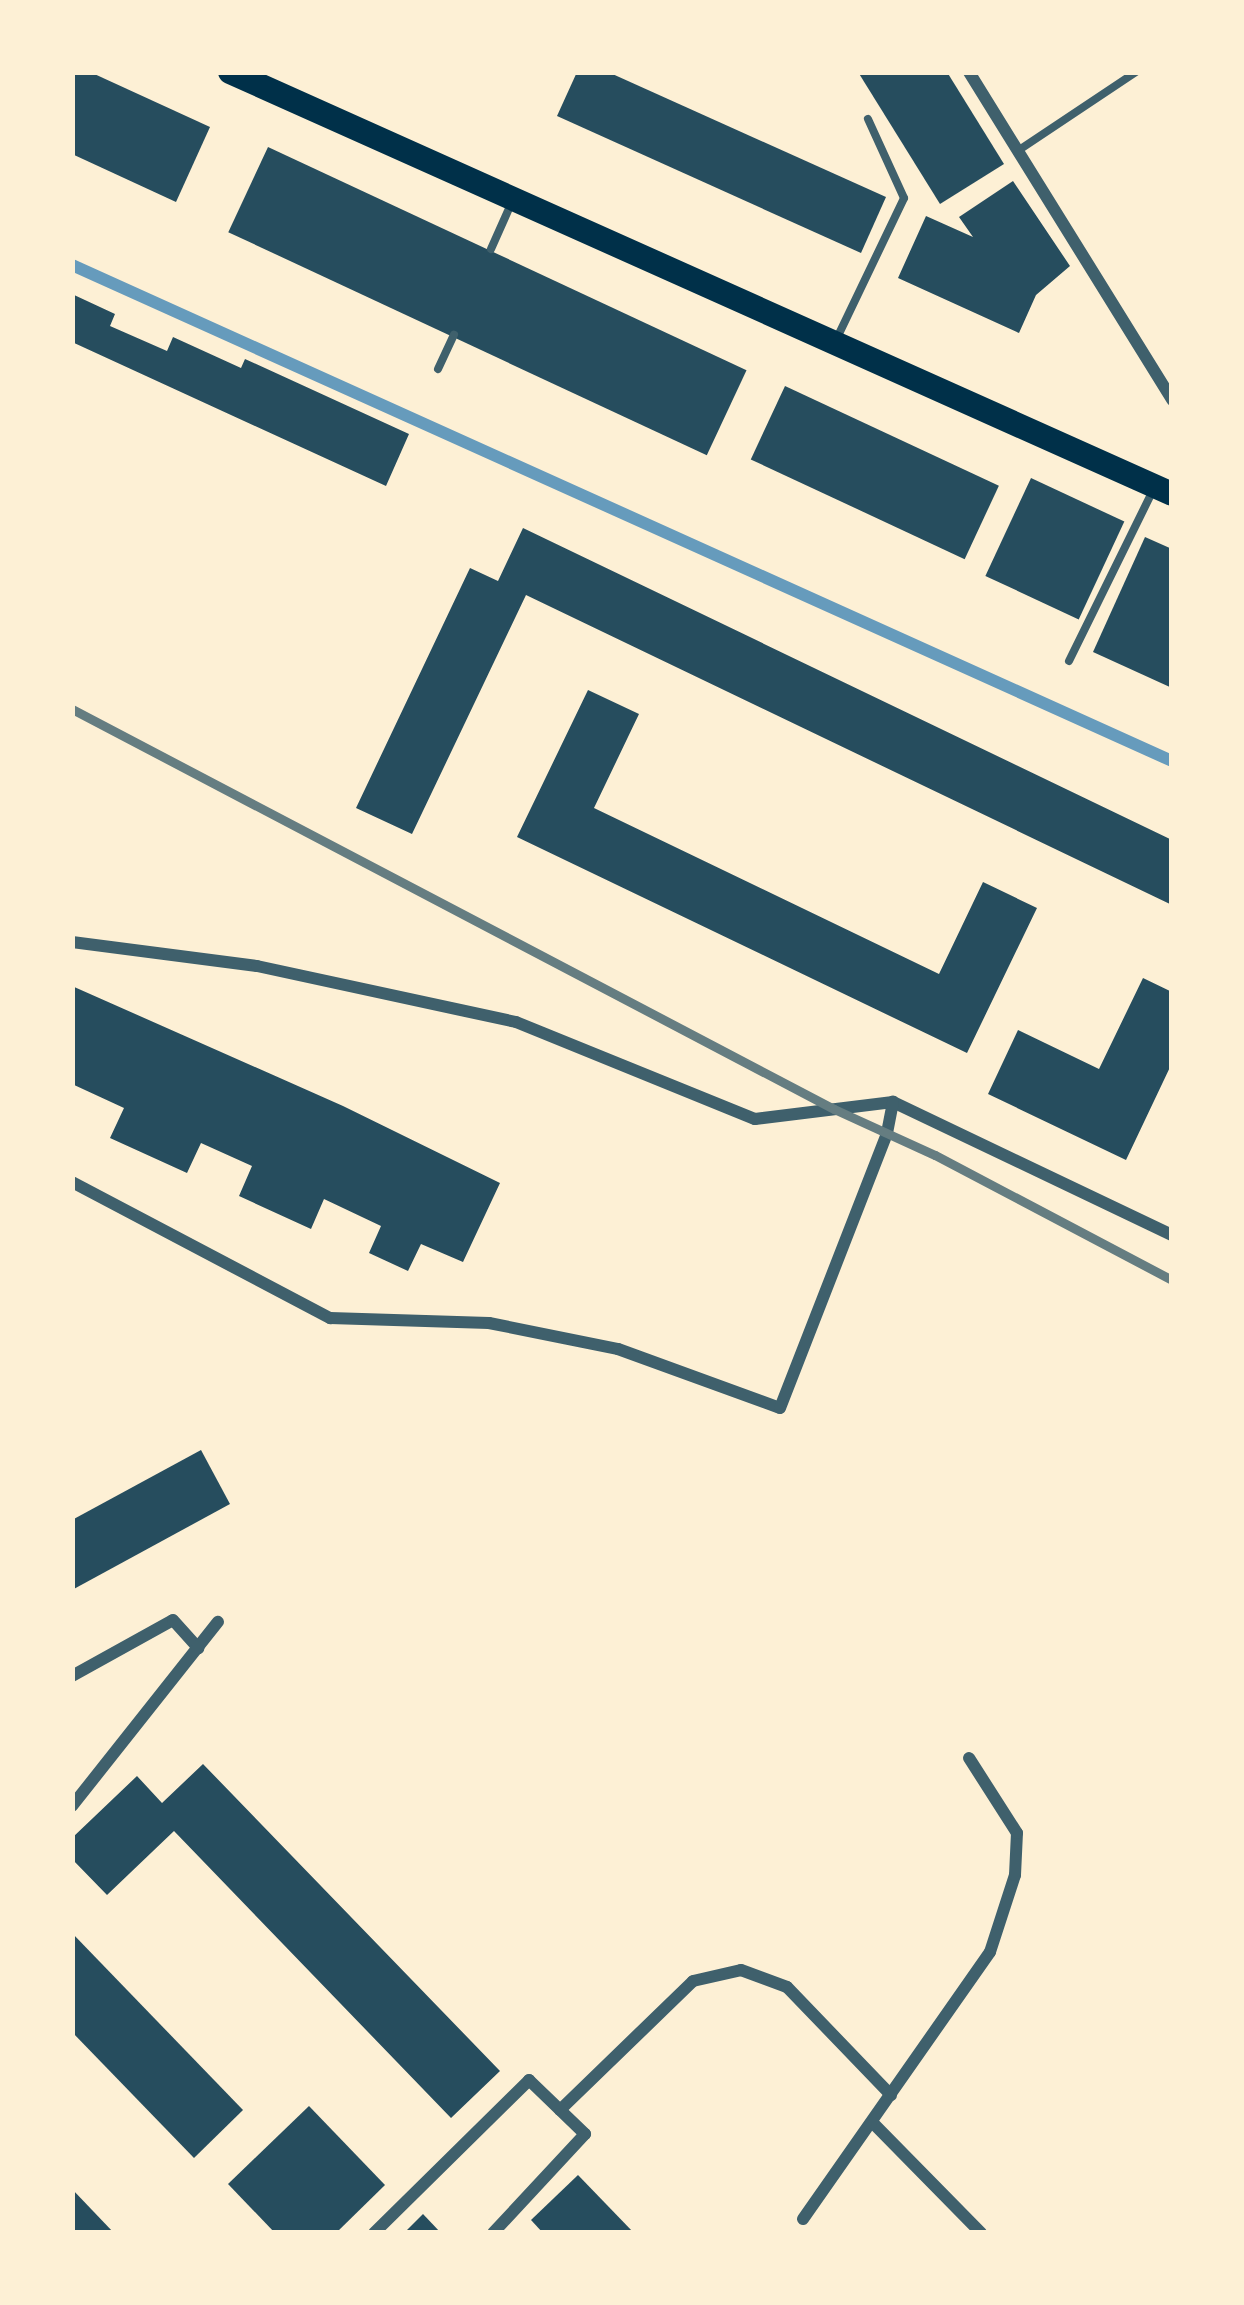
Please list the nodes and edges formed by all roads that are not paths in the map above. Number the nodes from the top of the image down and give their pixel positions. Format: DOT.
graph roads {
  1 [pos="230,72"];
  2 [pos="968,72"];
  3 [pos="1136,72"];
  4 [pos="868,118"];
  5 [pos="1018,151"];
  6 [pos="512,203"];
  7 [pos="491,249"];
  8 [pos="454,334"];
  9 [pos="834,345"];
  10 [pos="438,369"];
  11 [pos="1172,400"];
  12 [pos="1164,490"];
  13 [pos="1069,661"];
  14 [pos="72,942"];
  15 [pos="893,1102"];
  16 [pos="72,1182"];
  17 [pos="1172,1235"];
  18 [pos="218,1622"];
  19 [pos="198,1648"];
  20 [pos="72,1676"];
  21 [pos="969,1758"];
  22 [pos="72,1806"];
  23 [pos="891,2095"];
  24 [pos="560,2110"];
  25 [pos="872,2122"];
  26 [pos="803,2219"];
  27 [pos="374,2233"];
  28 [pos="493,2233"];
  29 [pos="981,2233"];
  1 -- 6 [label="main road"];
  2 -- 5 [label="street"];
  3 -- 5 [label="lane"];
  4 -- 9 [label="lane"];
  5 -- 11 [label="street"];
  6 -- 7 [label="lane"];
  6 -- 9 [label="main road"];
  8 -- 10 [label="lane"];
  9 -- 12 [label="main road"];
  12 -- 13 [label="lane"];
  14 -- 15 [label="street"];
  15 -- 16 [label="street"];
  15 -- 17 [label="street"];
  18 -- 19 [label="street"];
  19 -- 20 [label="street"];
  19 -- 22 [label="street"];
  21 -- 23 [label="street"];
  23 -- 24 [label="street"];
  23 -- 25 [label="street"];
  24 -- 27 [label="street"];
  24 -- 28 [label="street"];
  25 -- 26 [label="street"];
  25 -- 29 [label="street"];
}
